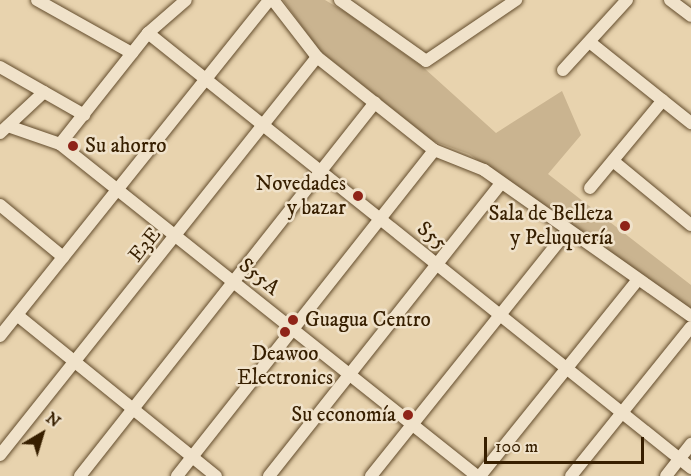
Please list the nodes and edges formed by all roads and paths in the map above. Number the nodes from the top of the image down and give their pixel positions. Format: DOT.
graph roads {
  1 [pos="186,0"];
  2 [pos="271,0"];
  3 [pos="516,0"];
  4 [pos="627,0"];
  5 [pos="670,0"];
  6 [pos="44,2"];
  7 [pos="348,2"];
  8 [pos="691,16"];
  9 [pos="148,33"];
  10 [pos="592,44"];
  11 [pos="132,53"];
  12 [pos="317,57"];
  13 [pos="0,67"];
  14 [pos="562,70"];
  15 [pos="207,80"];
  16 [pos="44,92"];
  17 [pos="663,100"];
  18 [pos="375,103"];
  19 [pos="84,115"];
  20 [pos="691,123"];
  21 [pos="264,126"];
  22 [pos="4,130"];
  23 [pos="60,144"];
  24 [pos="434,150"];
  25 [pos="613,161"];
  26 [pos="321,172"];
  27 [pos="501,183"];
  28 [pos="590,188"];
  29 [pos="118,190"];
  30 [pos="0,205"];
  31 [pos="382,220"];
  32 [pos="691,225"];
  33 [pos="566,233"];
  34 [pos="178,236"];
  35 [pos="63,257"];
  36 [pos="438,266"];
  37 [pos="637,281"];
  38 [pos="234,282"];
  39 [pos="18,315"];
  40 [pos="500,315"];
  41 [pos="691,316"];
  42 [pos="691,327"];
  43 [pos="295,332"];
  44 [pos="0,336"];
  45 [pos="75,361"];
  46 [pos="564,367"];
  47 [pos="350,377"];
  48 [pos="133,409"];
  49 [pos="621,412"];
  50 [pos="411,425"];
  51 [pos="691,444"];
  52 [pos="0,455"];
  53 [pos="193,457"];
  54 [pos="680,459"];
  55 [pos="691,468"];
  56 [pos="80,476"];
  57 [pos="177,476"];
  58 [pos="216,476"];
  59 [pos="269,476"];
  60 [pos="371,476"];
  61 [pos="479,476"];
  62 [pos="571,476"];
  63 [pos="666,476"];
  1 -- 9 [label="street"];
  2 -- 12 [label="street"];
  2 -- 15 [label="street"];
  3 -- 7 [label="street"];
  4 -- 10 [label="street"];
  5 -- 8 [label="street"];
  6 -- 11 [label="street"];
  9 -- 11 [label="street"];
  9 -- 15 [label="street, S55"];
  10 -- 14 [label="street"];
  10 -- 17 [label="street"];
  11 -- 19 [label="street"];
  12 -- 18 [label="street"];
  12 -- 21 [label="street, E3E"];
  13 -- 16 [label="street"];
  15 -- 21 [label="street, S55"];
  15 -- 29 [label="street"];
  16 -- 19 [label="street"];
  16 -- 22 [label="street"];
  17 -- 20 [label="street"];
  17 -- 25 [label="street"];
  18 -- 24 [label="street"];
  18 -- 26 [label="street"];
  19 -- 23 [label="street"];
  21 -- 26 [label="street, S55"];
  21 -- 34 [label="street, E3E"];
  22 -- 23 [label="street, S55A"];
  23 -- 29 [label="street, S55A"];
  24 -- 27 [label="street"];
  24 -- 31 [label="street"];
  25 -- 28 [label="street"];
  25 -- 32 [label="street"];
  26 -- 31 [label="street, S55"];
  26 -- 38 [label="street"];
  27 -- 33 [label="street"];
  27 -- 36 [label="street"];
  29 -- 34 [label="street, S55A"];
  29 -- 35 [label="street"];
  30 -- 35 [label="street"];
  31 -- 36 [label="street, S55"];
  31 -- 43 [label="street"];
  33 -- 37 [label="street"];
  33 -- 40 [label="street"];
  34 -- 38 [label="street, S55A"];
  34 -- 45 [label="street, E3E"];
  35 -- 39 [label="street"];
  36 -- 40 [label="street, S55"];
  36 -- 47 [label="street"];
  37 -- 41 [label="street"];
  37 -- 46 [label="street"];
  38 -- 43 [label="street, S55A"];
  38 -- 48 [label="street"];
  39 -- 44 [label="street"];
  39 -- 45 [label="street"];
  40 -- 46 [label="street, S55"];
  40 -- 50 [label="street"];
  42 -- 49 [label="street"];
  43 -- 47 [label="street, S55A"];
  43 -- 53 [label="street"];
  45 -- 48 [label="street"];
  45 -- 52 [label="street, E3E"];
  46 -- 49 [label="street, S55"];
  46 -- 61 [label="street"];
  47 -- 50 [label="street, S55A"];
  47 -- 59 [label="street"];
  48 -- 53 [label="street"];
  48 -- 56 [label="street"];
  49 -- 54 [label="street, S55"];
  49 -- 62 [label="street"];
  50 -- 60 [label="street"];
  50 -- 61 [label="street, S55A"];
  51 -- 54 [label="street"];
  53 -- 57 [label="street"];
  53 -- 58 [label="street"];
  54 -- 55 [label="street, S55"];
  54 -- 63 [label="street"];
}
